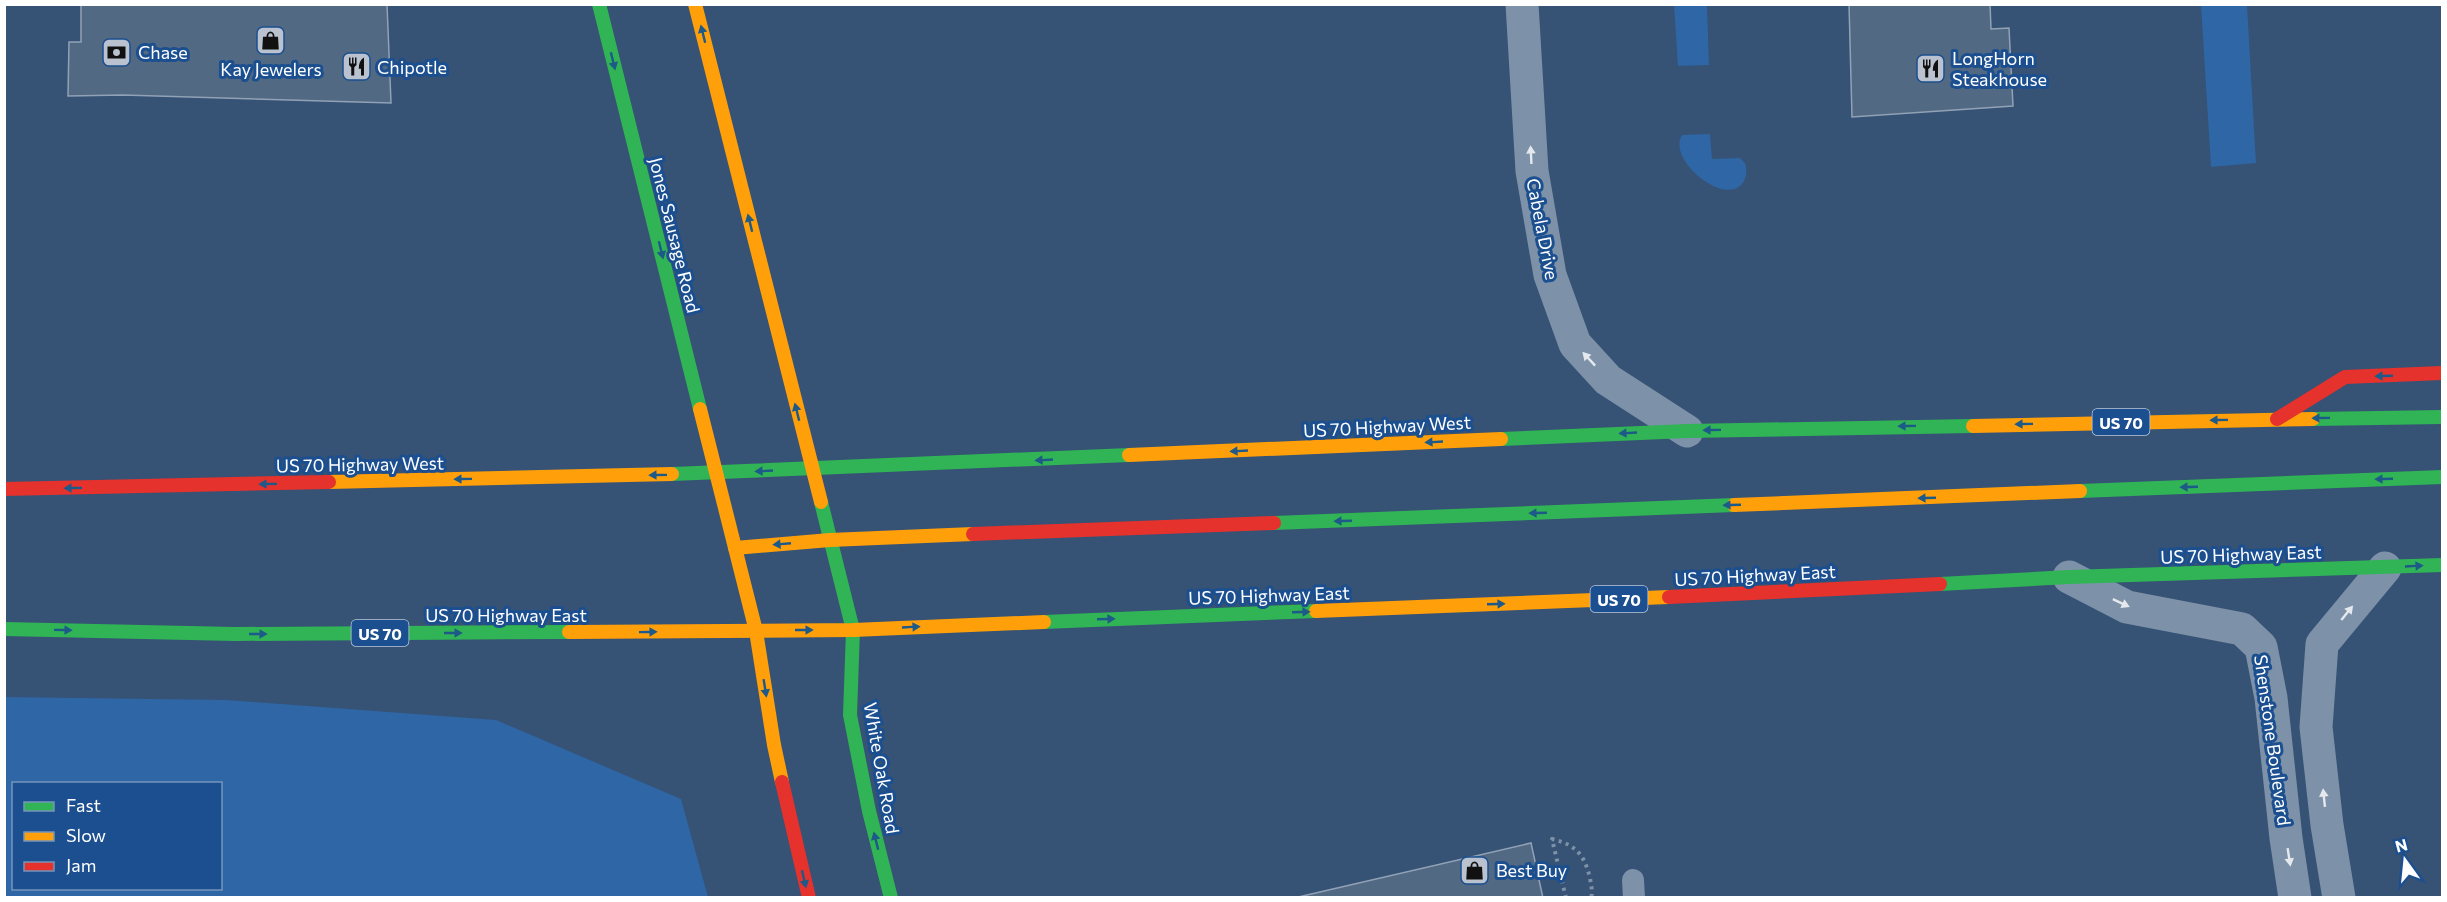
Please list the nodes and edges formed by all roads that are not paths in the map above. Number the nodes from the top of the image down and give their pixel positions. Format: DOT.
graph roads {
  1 [pos="599,4"];
  2 [pos="695,4"];
  3 [pos="1522,9"];
  4 [pos="2442,374"];
  5 [pos="2442,417"];
  6 [pos="2277,419"];
  7 [pos="1687,431"];
  8 [pos="811,469"];
  9 [pos="716,473"];
  10 [pos="2442,477"];
  11 [pos="4,489"];
  12 [pos="830,540"];
  13 [pos="735,548"];
  14 [pos="2442,565"];
  15 [pos="2385,568"];
  16 [pos="2068,576"];
  17 [pos="4,629"];
  18 [pos="853,630"];
  19 [pos="756,631"];
  20 [pos="808,897"];
  21 [pos="891,897"];
  22 [pos="2295,897"];
  23 [pos="2339,897"];
  1 -- 9 [label="main road, Jones Sausage Road, one-way"];
  8 -- 2 [label="main road, one-way"];
  7 -- 3 [label="street, Cabela Drive, one-way"];
  4 -- 6 [label="main road, one-way"];
  5 -- 6 [label="main road, US 70, one-way"];
  6 -- 7 [label="main road, US 70, one-way"];
  7 -- 8 [label="main road, US 70 Highway West / US 70, one-way"];
  8 -- 9 [label="main road, US 70, one-way"];
  8 -- 12 [label="main road, White Oak Road"];
  9 -- 11 [label="main road, US 70 Highway West / US 70, one-way"];
  9 -- 13 [label="main road"];
  10 -- 12 [label="main road, one-way"];
  12 -- 13 [label="main road, one-way"];
  12 -- 18 [label="main road, White Oak Road"];
  13 -- 19 [label="main road"];
  15 -- 14 [label="main road, US 70 Highway East / US 70, one-way"];
  15 -- 16 [label="main road, US 70 Highway East / US 70"];
  23 -- 15 [label="street, one-way"];
  18 -- 16 [label="main road, US 70 Highway East / US 70, one-way"];
  16 -- 22 [label="street, Shenstone Boulevard, one-way"];
  17 -- 19 [label="main road, US 70 Highway East / US 70, one-way"];
  19 -- 18 [label="main road, US 70, one-way"];
  21 -- 18 [label="main road, White Oak Road, one-way"];
  19 -- 20 [label="main road, one-way"];
}
